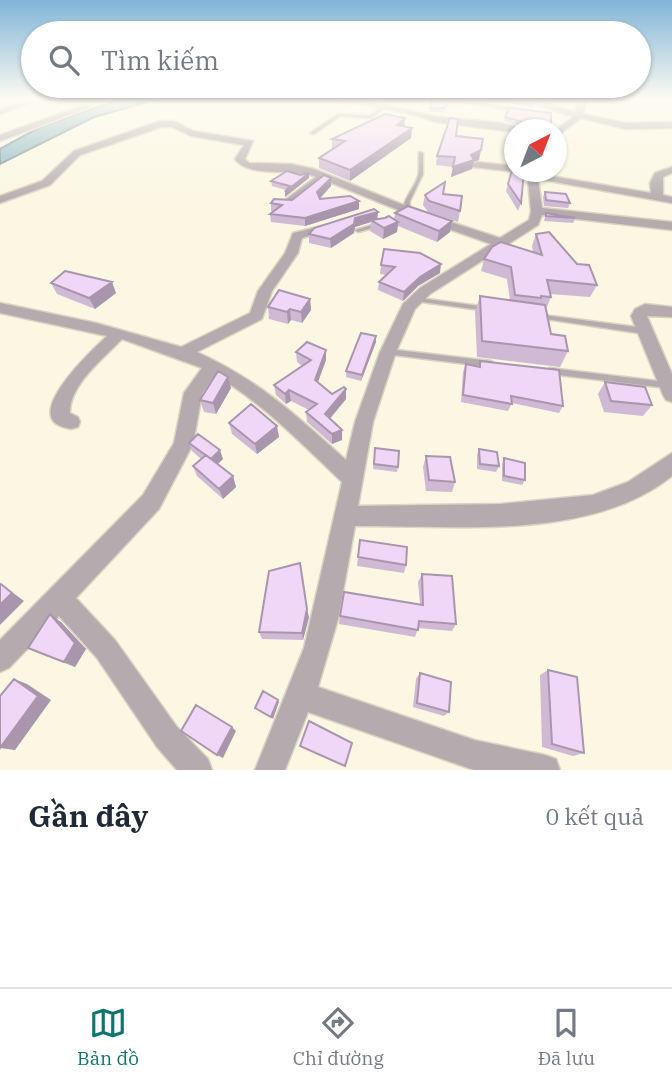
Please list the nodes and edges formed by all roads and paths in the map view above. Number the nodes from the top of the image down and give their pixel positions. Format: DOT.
graph roads {
  1 [pos="133,134"];
  2 [pos="197,134"];
  3 [pos="421,153"];
  4 [pos="477,165"];
  5 [pos="504,169"];
  6 [pos="672,170"];
  7 [pos="323,176"];
  8 [pos="567,180"];
  9 [pos="529,182"];
  10 [pos="354,189"];
  11 [pos="658,197"];
  12 [pos="335,198"];
  13 [pos="0,200"];
  14 [pos="672,200"];
  15 [pos="278,203"];
  16 [pos="402,210"];
  17 [pos="537,211"];
  18 [pos="362,220"];
  19 [pos="382,225"];
  20 [pos="672,226"];
  21 [pos="502,243"];
  22 [pos="415,299"];
  23 [pos="0,308"];
  24 [pos="497,310"];
  25 [pos="672,312"];
  26 [pos="523,314"];
  27 [pos="644,331"];
  28 [pos="118,334"];
  29 [pos="388,352"];
  30 [pos="182,354"];
  31 [pos="507,366"];
  32 [pos="212,367"];
  33 [pos="533,370"];
  34 [pos="669,390"];
  35 [pos="71,422"];
  36 [pos="672,462"];
  37 [pos="352,478"];
  38 [pos="346,516"];
  39 [pos="58,597"];
  40 [pos="0,659"];
  41 [pos="301,695"];
  42 [pos="514,767"];
  43 [pos="197,770"];
  44 [pos="270,770"];
  45 [pos="545,770"];
  1 -- 13 [label="street"];
  2 -- 7 [label="street"];
  3 -- 16 [label="lane"];
  4 -- 5 [label="street"];
  6 -- 11 [label="street"];
  7 -- 10 [label="street"];
  7 -- 15 [label="street"];
  8 -- 11 [label="street"];
  9 -- 17 [label="street"];
  10 -- 12 [label="street"];
  10 -- 16 [label="street"];
  11 -- 14 [label="street"];
  16 -- 18 [label="street"];
  16 -- 21 [label="street"];
  17 -- 20 [label="street"];
  17 -- 21 [label="street"];
  18 -- 19 [label="lane"];
  18 -- 30 [label="street"];
  21 -- 22 [label="street"];
  22 -- 24 [label="lane"];
  22 -- 29 [label="street"];
  23 -- 28 [label="street"];
  25 -- 27 [label="street"];
  26 -- 27 [label="lane"];
  27 -- 34 [label="street"];
  28 -- 30 [label="street"];
  28 -- 35 [label="street"];
  29 -- 31 [label="lane"];
  29 -- 37 [label="street"];
  30 -- 32 [label="street"];
  32 -- 37 [label="street"];
  32 -- 39 [label="street"];
  33 -- 34 [label="lane"];
  36 -- 38 [label="street"];
  37 -- 38 [label="street"];
  38 -- 41 [label="street"];
  39 -- 40 [label="street"];
  39 -- 43 [label="street"];
  41 -- 42 [label="street"];
  41 -- 44 [label="street"];
  42 -- 45 [label="street"];
}
